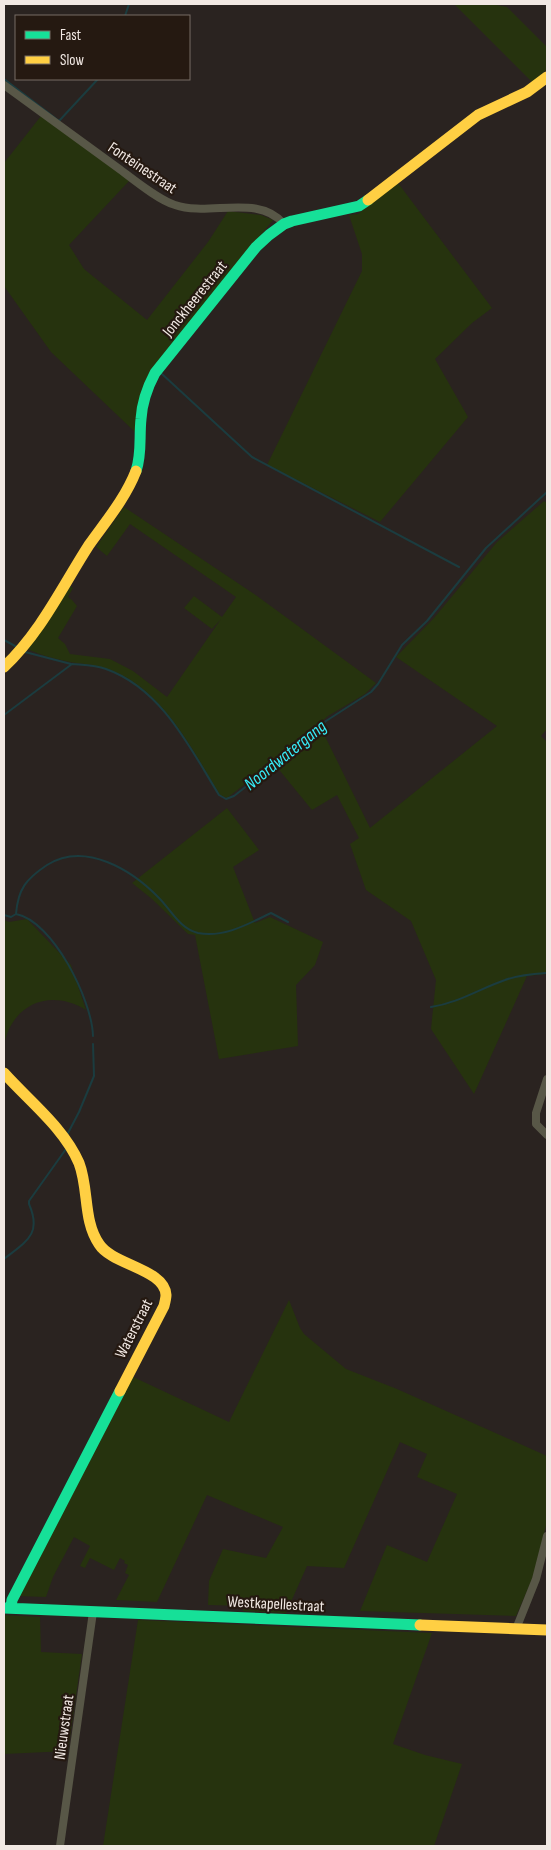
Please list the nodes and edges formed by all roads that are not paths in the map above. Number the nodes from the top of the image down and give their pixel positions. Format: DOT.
graph roads {
  1 [pos="547,77"];
  2 [pos="4,85"];
  3 [pos="284,224"];
  4 [pos="4,667"];
  5 [pos="4,1073"];
  6 [pos="547,1079"];
  7 [pos="547,1135"];
  8 [pos="547,1536"];
  9 [pos="7,1608"];
  10 [pos="93,1612"];
  11 [pos="516,1629"];
  12 [pos="547,1630"];
  13 [pos="60,1846"];
  1 -- 3 [label="street, Jonckheerestraat"];
  2 -- 3 [label="street, Fonteinestraat"];
  3 -- 4 [label="street, Jonckheerestraat"];
  5 -- 9 [label="street, Waterstraat"];
  6 -- 7 [label="street"];
  8 -- 11 [label="street"];
  9 -- 10 [label="street, Westkapellestraat"];
  10 -- 11 [label="street, Westkapellestraat"];
  10 -- 13 [label="street, Nieuwstraat"];
  11 -- 12 [label="street, Westkapellestraat"];
}
